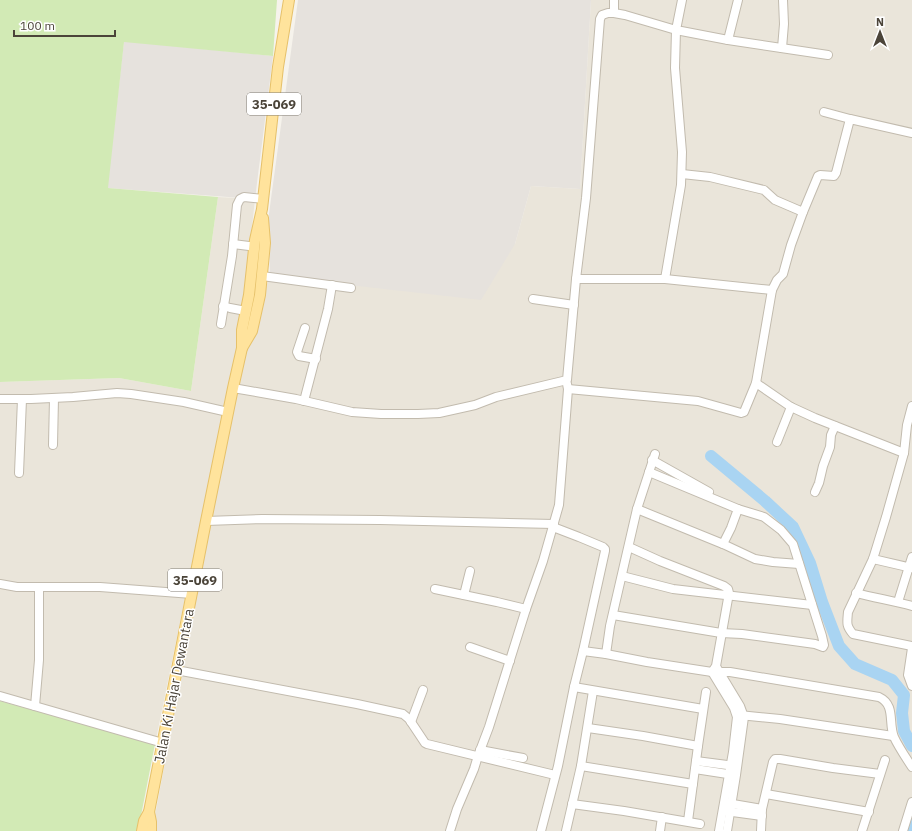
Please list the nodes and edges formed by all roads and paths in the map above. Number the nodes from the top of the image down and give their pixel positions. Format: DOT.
graph roads {
  1 [pos="289,0"];
  2 [pos="614,0"];
  3 [pos="682,0"];
  4 [pos="738,0"];
  5 [pos="783,0"];
  6 [pos="614,13"];
  7 [pos="676,30"];
  8 [pos="728,40"];
  9 [pos="782,48"];
  10 [pos="828,55"];
  11 [pos="824,112"];
  12 [pos="850,119"];
  13 [pos="912,133"];
  14 [pos="682,174"];
  15 [pos="260,202"];
  16 [pos="803,212"];
  17 [pos="236,244"];
  18 [pos="251,246"];
  19 [pos="262,279"];
  20 [pos="576,279"];
  21 [pos="665,279"];
  22 [pos="774,285"];
  23 [pos="351,288"];
  24 [pos="331,291"];
  25 [pos="533,299"];
  26 [pos="574,305"];
  27 [pos="226,307"];
  28 [pos="243,310"];
  29 [pos="221,324"];
  30 [pos="305,328"];
  31 [pos="242,348"];
  32 [pos="316,359"];
  33 [pos="567,380"];
  34 [pos="756,383"];
  35 [pos="233,388"];
  36 [pos="568,389"];
  37 [pos="54,398"];
  38 [pos="0,399"];
  39 [pos="22,399"];
  40 [pos="304,401"];
  41 [pos="788,404"];
  42 [pos="912,411"];
  43 [pos="228,412"];
  44 [pos="835,426"];
  45 [pos="912,433"];
  46 [pos="777,442"];
  47 [pos="906,443"];
  48 [pos="53,445"];
  49 [pos="904,453"];
  50 [pos="649,472"];
  51 [pos="19,473"];
  52 [pos="815,492"];
  53 [pos="716,500"];
  54 [pos="738,509"];
  55 [pos="637,510"];
  56 [pos="206,520"];
  57 [pos="553,526"];
  58 [pos="723,544"];
  59 [pos="628,547"];
  60 [pos="912,557"];
  61 [pos="873,559"];
  62 [pos="799,564"];
  63 [pos="910,568"];
  64 [pos="470,571"];
  65 [pos="622,576"];
  66 [pos="0,584"];
  67 [pos="39,587"];
  68 [pos="435,589"];
  69 [pos="856,593"];
  70 [pos="192,594"];
  71 [pos="464,595"];
  72 [pos="729,595"];
  73 [pos="898,602"];
  74 [pos="812,605"];
  75 [pos="912,606"];
  76 [pos="526,609"];
  77 [pos="613,615"];
  78 [pos="722,633"];
  79 [pos="470,647"];
  80 [pos="912,647"];
  81 [pos="584,650"];
  82 [pos="606,654"];
  83 [pos="510,661"];
  84 [pos="176,670"];
  85 [pos="716,670"];
  86 [pos="912,686"];
  87 [pos="574,687"];
  88 [pos="422,690"];
  89 [pos="593,691"];
  90 [pos="706,692"];
  91 [pos="0,696"];
  92 [pos="35,706"];
  93 [pos="703,709"];
  94 [pos="740,715"];
  95 [pos="411,722"];
  96 [pos="588,728"];
  97 [pos="893,736"];
  98 [pos="163,743"];
  99 [pos="698,746"];
  100 [pos="479,753"];
  101 [pos="523,758"];
  102 [pos="885,760"];
  103 [pos="695,765"];
  104 [pos="581,766"];
  105 [pos="734,766"];
  106 [pos="912,767"];
  107 [pos="733,774"];
  108 [pos="880,774"];
  109 [pos="555,775"];
  110 [pos="692,784"];
  111 [pos="766,794"];
  112 [pos="912,802"];
  113 [pos="572,804"];
  114 [pos="727,808"];
  115 [pos="149,812"];
  116 [pos="869,812"];
  117 [pos="762,813"];
  118 [pos="662,817"];
  119 [pos="688,821"];
  120 [pos="700,824"];
  121 [pos="142,831"];
  122 [pos="151,831"];
  123 [pos="450,831"];
  124 [pos="541,831"];
  125 [pos="566,831"];
  126 [pos="660,831"];
  127 [pos="719,831"];
  128 [pos="727,831"];
  129 [pos="761,831"];
  130 [pos="862,831"];
  131 [pos="903,831"];
  1 -- 15 [label="main road, Jalan Ki Hajar Dewantara / 35-069"];
  2 -- 6 [label="street"];
  3 -- 7 [label="street"];
  4 -- 8 [label="street"];
  5 -- 9 [label="street"];
  6 -- 7 [label="street"];
  6 -- 20 [label="street"];
  7 -- 8 [label="street"];
  7 -- 14 [label="street"];
  8 -- 9 [label="street"];
  9 -- 10 [label="street"];
  11 -- 12 [label="street"];
  12 -- 13 [label="street"];
  12 -- 16 [label="street"];
  14 -- 16 [label="street"];
  14 -- 21 [label="street"];
  15 -- 17 [label="street"];
  15 -- 18 [label="main road, Jalan Ki Hajar Dewantara / 35-069"];
  15 -- 19 [label="main road, Jalan Ki Hajar Dewantara / 35-069"];
  16 -- 22 [label="street"];
  17 -- 18 [label="street"];
  17 -- 27 [label="street"];
  18 -- 28 [label="main road, Jalan Ki Hajar Dewantara / 35-069"];
  19 -- 24 [label="street"];
  19 -- 31 [label="main road, Jalan Ki Hajar Dewantara / 35-069"];
  20 -- 21 [label="street"];
  20 -- 26 [label="street"];
  21 -- 22 [label="street"];
  22 -- 34 [label="street"];
  23 -- 24 [label="street"];
  24 -- 32 [label="street"];
  25 -- 26 [label="street"];
  26 -- 33 [label="street"];
  27 -- 28 [label="street"];
  27 -- 29 [label="street"];
  28 -- 31 [label="main road, Jalan Ki Hajar Dewantara / 35-069"];
  30 -- 32 [label="street"];
  31 -- 35 [label="main road, Jalan Ki Hajar Dewantara / 35-069"];
  32 -- 40 [label="street"];
  33 -- 36 [label="street"];
  33 -- 40 [label="street"];
  34 -- 36 [label="street"];
  34 -- 41 [label="street"];
  35 -- 40 [label="street"];
  35 -- 43 [label="main road, Jalan Ki Hajar Dewantara / 35-069"];
  36 -- 57 [label="street"];
  37 -- 39 [label="street"];
  37 -- 43 [label="street"];
  37 -- 48 [label="street"];
  38 -- 39 [label="street"];
  39 -- 51 [label="street"];
  41 -- 44 [label="street"];
  41 -- 46 [label="street"];
  42 -- 47 [label="street"];
  43 -- 56 [label="main road, Jalan Ki Hajar Dewantara / 35-069"];
  44 -- 49 [label="street"];
  44 -- 52 [label="street"];
  45 -- 47 [label="street"];
  47 -- 49 [label="street"];
  49 -- 61 [label="street"];
  50 -- 53 [label="street"];
  50 -- 53 [label="street"];
  50 -- 55 [label="street"];
  53 -- 54 [label="street"];
  54 -- 58 [label="street"];
  54 -- 62 [label="street"];
  55 -- 58 [label="street"];
  55 -- 59 [label="street"];
  56 -- 57 [label="street"];
  56 -- 70 [label="main road, Jalan Ki Hajar Dewantara / 35-069"];
  57 -- 76 [label="street"];
  57 -- 81 [label="street"];
  58 -- 62 [label="street"];
  59 -- 65 [label="street"];
  59 -- 72 [label="street"];
  60 -- 63 [label="street"];
  61 -- 63 [label="street"];
  61 -- 69 [label="street"];
  62 -- 74 [label="street"];
  63 -- 73 [label="street"];
  64 -- 71 [label="street"];
  65 -- 72 [label="street"];
  65 -- 77 [label="street"];
  66 -- 67 [label="street"];
  67 -- 70 [label="street"];
  67 -- 92 [label="street"];
  68 -- 71 [label="street"];
  69 -- 73 [label="street"];
  69 -- 80 [label="street"];
  70 -- 84 [label="main road, Jalan Ki Hajar Dewantara / 35-069"];
  71 -- 76 [label="street"];
  72 -- 74 [label="street"];
  72 -- 78 [label="street"];
  73 -- 75 [label="street"];
  74 -- 78 [label="street"];
  76 -- 83 [label="street"];
  77 -- 78 [label="street"];
  77 -- 82 [label="street"];
  78 -- 85 [label="street"];
  79 -- 83 [label="street"];
  80 -- 86 [label="street"];
  81 -- 82 [label="street"];
  81 -- 87 [label="street"];
  82 -- 85 [label="street"];
  83 -- 100 [label="street"];
  84 -- 95 [label="street"];
  84 -- 98 [label="main road, Jalan Ki Hajar Dewantara / 35-069"];
  85 -- 94 [label="street"];
  85 -- 97 [label="street"];
  87 -- 89 [label="street"];
  87 -- 109 [label="street"];
  88 -- 95 [label="street"];
  89 -- 93 [label="street"];
  89 -- 96 [label="street"];
  90 -- 93 [label="street"];
  91 -- 92 [label="street"];
  92 -- 98 [label="street"];
  93 -- 99 [label="street"];
  94 -- 97 [label="street"];
  94 -- 105 [label="street"];
  95 -- 100 [label="street"];
  96 -- 99 [label="street"];
  96 -- 104 [label="street"];
  97 -- 106 [label="street"];
  98 -- 115 [label="main road, Jalan Ki Hajar Dewantara / 35-069"];
  99 -- 103 [label="street"];
  100 -- 101 [label="street"];
  100 -- 109 [label="street"];
  100 -- 123 [label="street"];
  102 -- 108 [label="street"];
  103 -- 105 [label="street"];
  103 -- 107 [label="street"];
  103 -- 110 [label="street"];
  104 -- 110 [label="street"];
  104 -- 113 [label="street"];
  105 -- 107 [label="street"];
  107 -- 114 [label="street"];
  108 -- 111 [label="street"];
  108 -- 116 [label="street"];
  109 -- 124 [label="street"];
  110 -- 119 [label="street"];
  111 -- 116 [label="street"];
  111 -- 117 [label="street"];
  112 -- 131 [label="street"];
  113 -- 118 [label="street"];
  113 -- 125 [label="street"];
  114 -- 117 [label="street"];
  114 -- 127 [label="street"];
  114 -- 128 [label="street"];
  115 -- 121 [label="main road, Jalan Ki Hajar Dewantara / 35-069"];
  115 -- 122 [label="main road, Jalan Ki Hajar Dewantara / 35-069"];
  116 -- 130 [label="street"];
  117 -- 129 [label="street"];
  118 -- 119 [label="street"];
  118 -- 126 [label="street"];
  119 -- 120 [label="street"];
}
